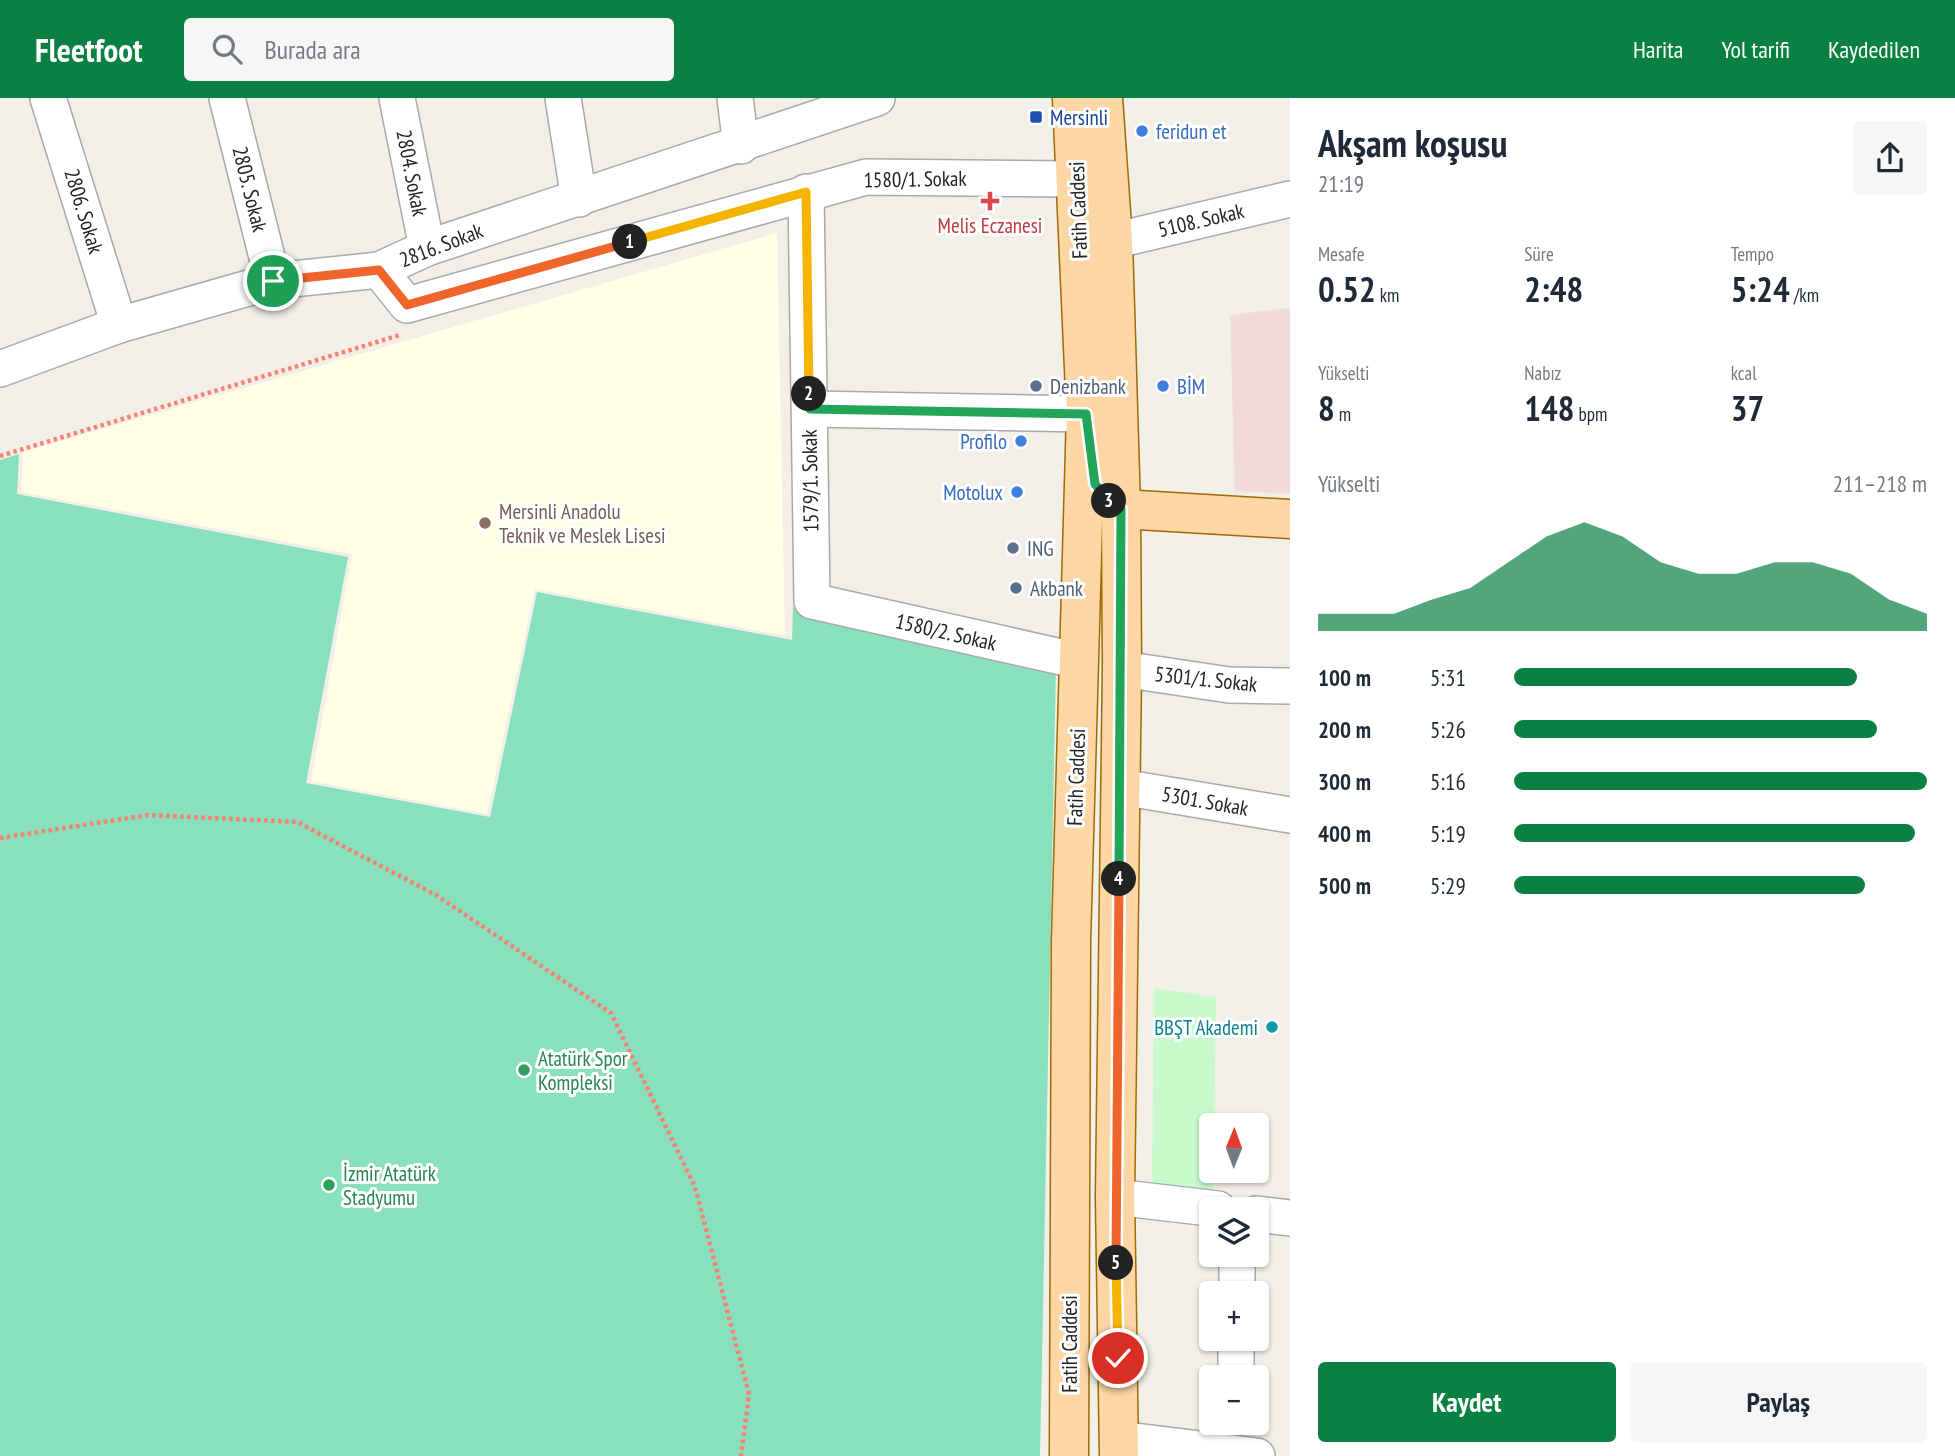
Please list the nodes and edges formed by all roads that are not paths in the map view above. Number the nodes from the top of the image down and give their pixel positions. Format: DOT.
graph roads {
  1 [pos="48,98"];
  2 [pos="227,98"];
  3 [pos="397,98"];
  4 [pos="563,98"];
  5 [pos="735,98"];
  6 [pos="877,98"];
  7 [pos="1072,98"];
  8 [pos="1103,98"];
  9 [pos="741,146"];
  10 [pos="1092,173"];
  11 [pos="806,192"];
  12 [pos="579,199"];
  13 [pos="1290,199"];
  14 [pos="1113,241"];
  15 [pos="427,247"];
  16 [pos="379,270"];
  17 [pos="273,281"];
  18 [pos="119,325"];
  19 [pos="0,369"];
  20 [pos="810,409"];
  21 [pos="1086,414"];
  22 [pos="1121,509"];
  23 [pos="1290,519"];
  24 [pos="812,601"];
  25 [pos="1079,662"];
  26 [pos="1122,669"];
  27 [pos="1290,686"];
  28 [pos="1121,787"];
  29 [pos="1290,815"];
  30 [pos="1115,1197"];
  31 [pos="1199,1207"];
  32 [pos="1269,1216"];
  33 [pos="1290,1218"];
  34 [pos="1240,1447"];
  35 [pos="1119,1448"];
  36 [pos="1069,1456"];
  1 -- 18 [label="street, 2806. Sokak"];
  2 -- 17 [label="street, 2805. Sokak"];
  3 -- 15 [label="street, 2804. Sokak"];
  4 -- 12 [label="street"];
  5 -- 9 [label="street"];
  6 -- 9 [label="street, 2816. Sokak"];
  7 -- 10 [label="main road, Fatih Caddesi"];
  8 -- 10 [label="main road, Fatih Caddesi"];
  9 -- 12 [label="street, 2816. Sokak"];
  10 -- 11 [label="street, 1580/1. Sokak"];
  10 -- 14 [label="main road"];
  10 -- 21 [label="main road, Fatih Caddesi"];
  11 -- 16 [label="street, 1580/1. Sokak"];
  11 -- 20 [label="street, 1579/1. Sokak"];
  12 -- 15 [label="street, 2816. Sokak"];
  13 -- 14 [label="street, 5108. Sokak"];
  14 -- 22 [label="main road"];
  15 -- 16 [label="street, 2816. Sokak"];
  16 -- 17 [label="street, 2816. Sokak"];
  17 -- 18 [label="street, 2816. Sokak"];
  18 -- 19 [label="street, 2816. Sokak"];
  20 -- 21 [label="street"];
  20 -- 24 [label="street, 1579/1. Sokak"];
  21 -- 22 [label="main road"];
  21 -- 25 [label="main road, Fatih Caddesi"];
  22 -- 23 [label="main road"];
  22 -- 26 [label="main road"];
  24 -- 25 [label="street, 1580/2. Sokak"];
  25 -- 36 [label="main road, Fatih Caddesi"];
  26 -- 27 [label="street, 5301/1. Sokak"];
  26 -- 28 [label="main road"];
  28 -- 29 [label="street, 5301. Sokak"];
  28 -- 30 [label="main road"];
  30 -- 31 [label="street"];
  30 -- 35 [label="main road"];
  32 -- 33 [label="street"];
  34 -- 35 [label="street"];
}
